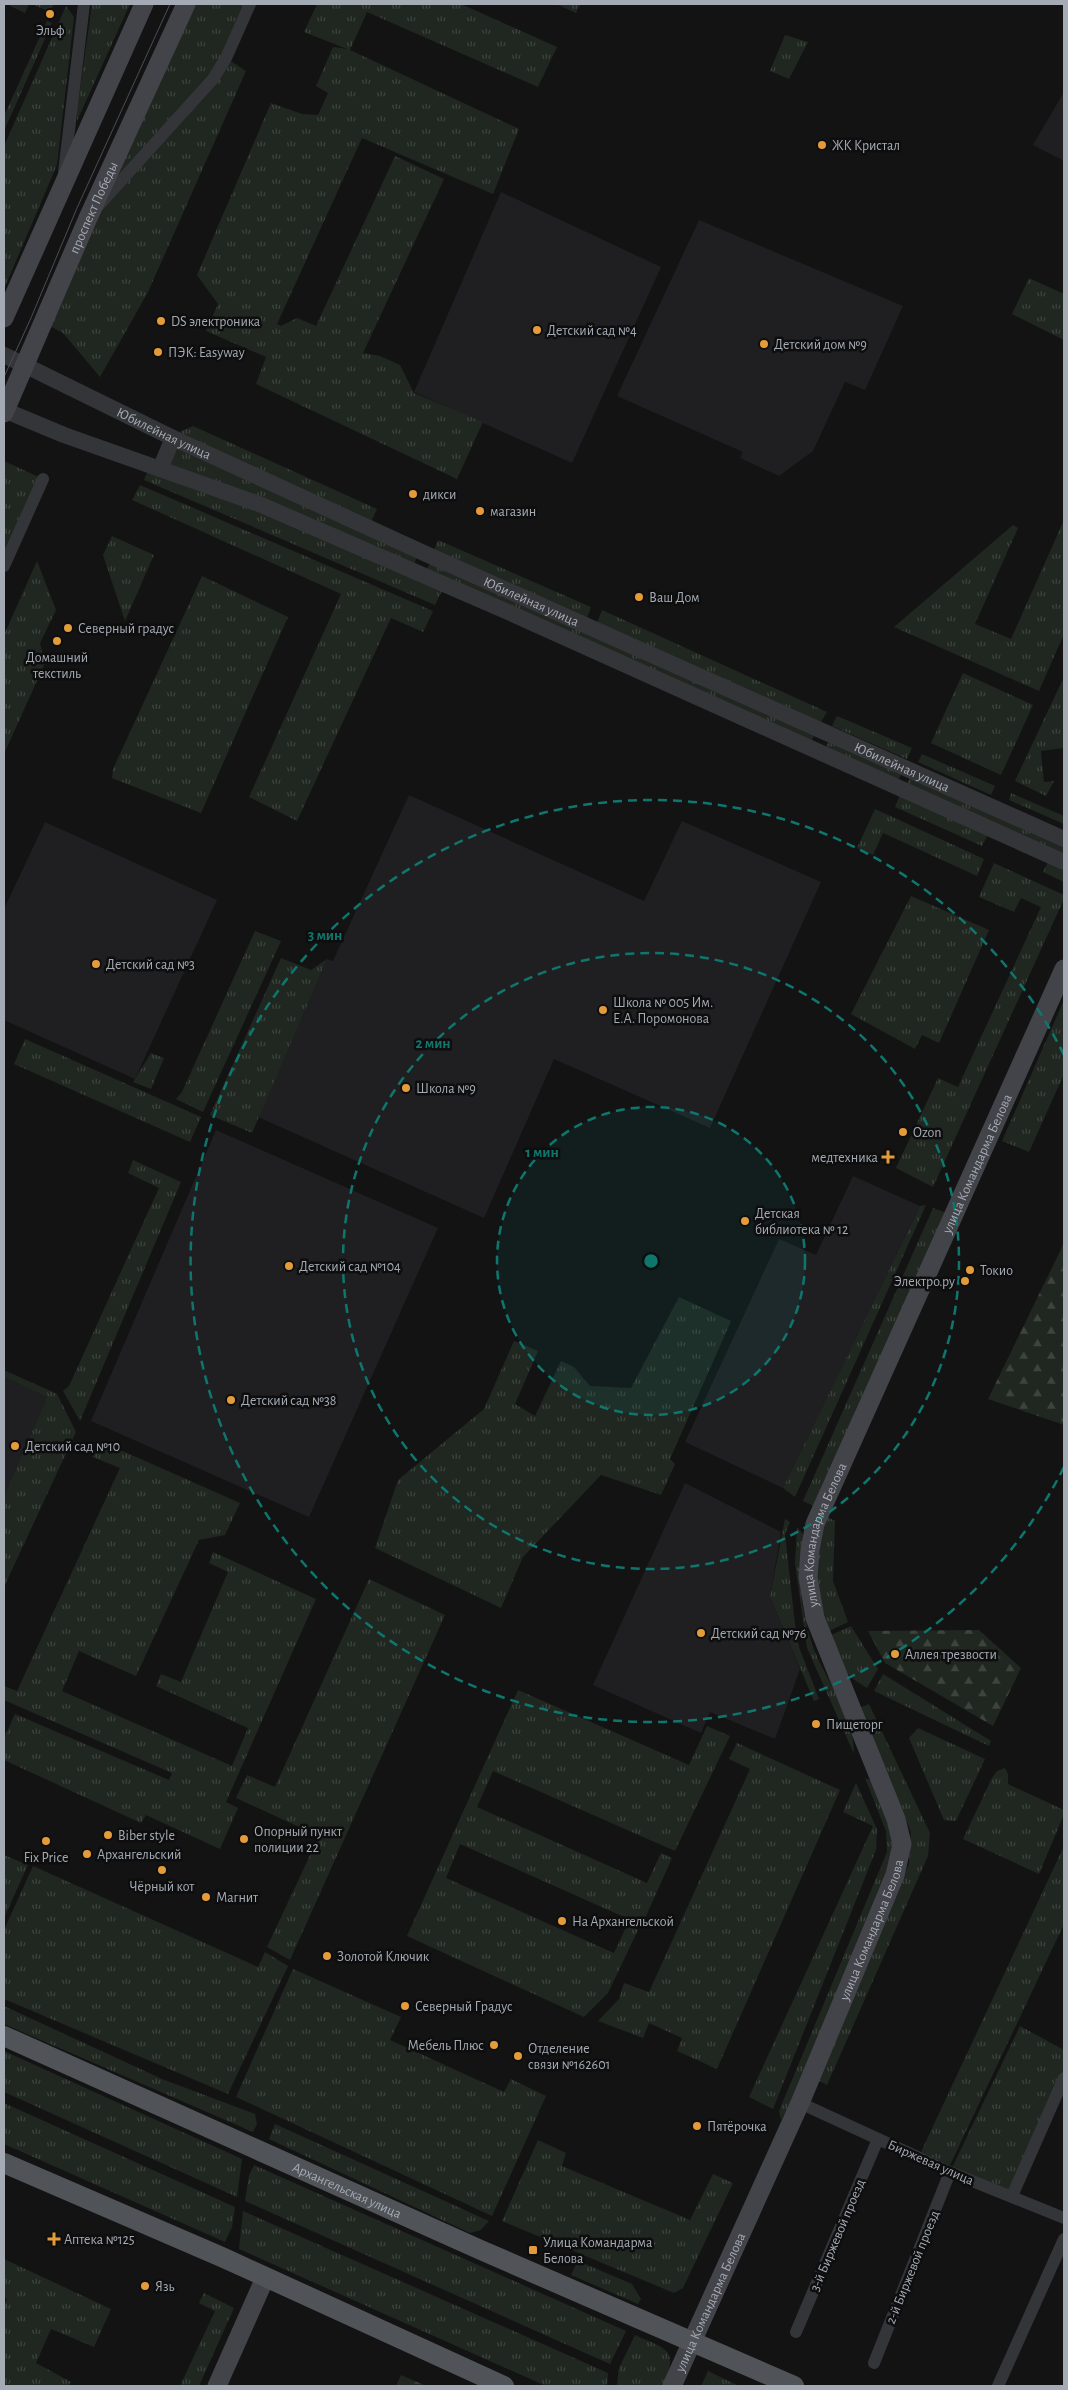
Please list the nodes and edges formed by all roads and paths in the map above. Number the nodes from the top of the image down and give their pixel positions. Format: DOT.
graph roads {
  1 [pos="84,4"];
  2 [pos="144,4"];
  3 [pos="186,4"];
  4 [pos="250,4"];
  5 [pos="63,185"];
  6 [pos="88,218"];
  7 [pos="4,318"];
  8 [pos="4,355"];
  9 [pos="25,364"];
  10 [pos="4,411"];
  11 [pos="174,438"];
  12 [pos="160,469"];
  13 [pos="43,479"];
  14 [pos="426,554"];
  15 [pos="4,566"];
  16 [pos="418,572"];
  17 [pos="825,732"];
  18 [pos="816,751"];
  19 [pos="1064,839"];
  20 [pos="1064,862"];
  21 [pos="1064,969"];
  22 [pos="4,2036"];
  23 [pos="4,2041"];
  24 [pos="25,2046"];
  25 [pos="1064,2078"];
  26 [pos="800,2103"];
  27 [pos="878,2139"];
  28 [pos="4,2163"];
  29 [pos="950,2172"];
  30 [pos="1012,2196"];
  31 [pos="1064,2218"];
  32 [pos="1064,2239"];
  33 [pos="265,2278"];
  34 [pos="796,2332"];
  35 [pos="693,2341"];
  36 [pos="874,2362"];
  37 [pos="217,2386"];
  38 [pos="504,2386"];
  39 [pos="672,2386"];
  40 [pos="794,2386"];
  41 [pos="998,2386"];
  1 -- 5 [label="street"];
  2 -- 5 [label="main road"];
  3 -- 6 [label="main road, проспект Победы"];
  4 -- 6 [label="street"];
  5 -- 7 [label="main road"];
  6 -- 9 [label="main road, проспект Победы"];
  8 -- 9 [label="street, Юбилейная улица"];
  9 -- 10 [label="main road, проспект Победы"];
  9 -- 11 [label="street, Юбилейная улица"];
  10 -- 12 [label="street, Юбилейная улица"];
  11 -- 12 [label="street"];
  11 -- 14 [label="street, Юбилейная улица"];
  12 -- 16 [label="street, Юбилейная улица"];
  13 -- 15 [label="street"];
  14 -- 16 [label="street"];
  14 -- 17 [label="street, Юбилейная улица"];
  16 -- 18 [label="street, Юбилейная улица"];
  17 -- 18 [label="street"];
  17 -- 19 [label="street, Юбилейная улица"];
  18 -- 20 [label="street, Юбилейная улица"];
  21 -- 26 [label="main road, улица Командарма Белова"];
  22 -- 24 [label="main road, Архангельская улица"];
  23 -- 24 [label="main road"];
  24 -- 35 [label="main road, Архангельская улица"];
  25 -- 30 [label="street"];
  26 -- 27 [label="street, Биржевая улица"];
  26 -- 35 [label="main road, улица Командарма Белова"];
  27 -- 29 [label="street, Биржевая улица"];
  27 -- 34 [label="street, 3-й Биржевой проезд"];
  28 -- 33 [label="main road"];
  29 -- 30 [label="street, Биржевая улица"];
  29 -- 36 [label="street, 2-й Биржевой проезд"];
  30 -- 31 [label="street, Биржевая улица"];
  32 -- 41 [label="street"];
  33 -- 37 [label="main road"];
  33 -- 38 [label="main road"];
  35 -- 39 [label="main road, улица Командарма Белова"];
  35 -- 40 [label="main road, Архангельская улица"];
}
